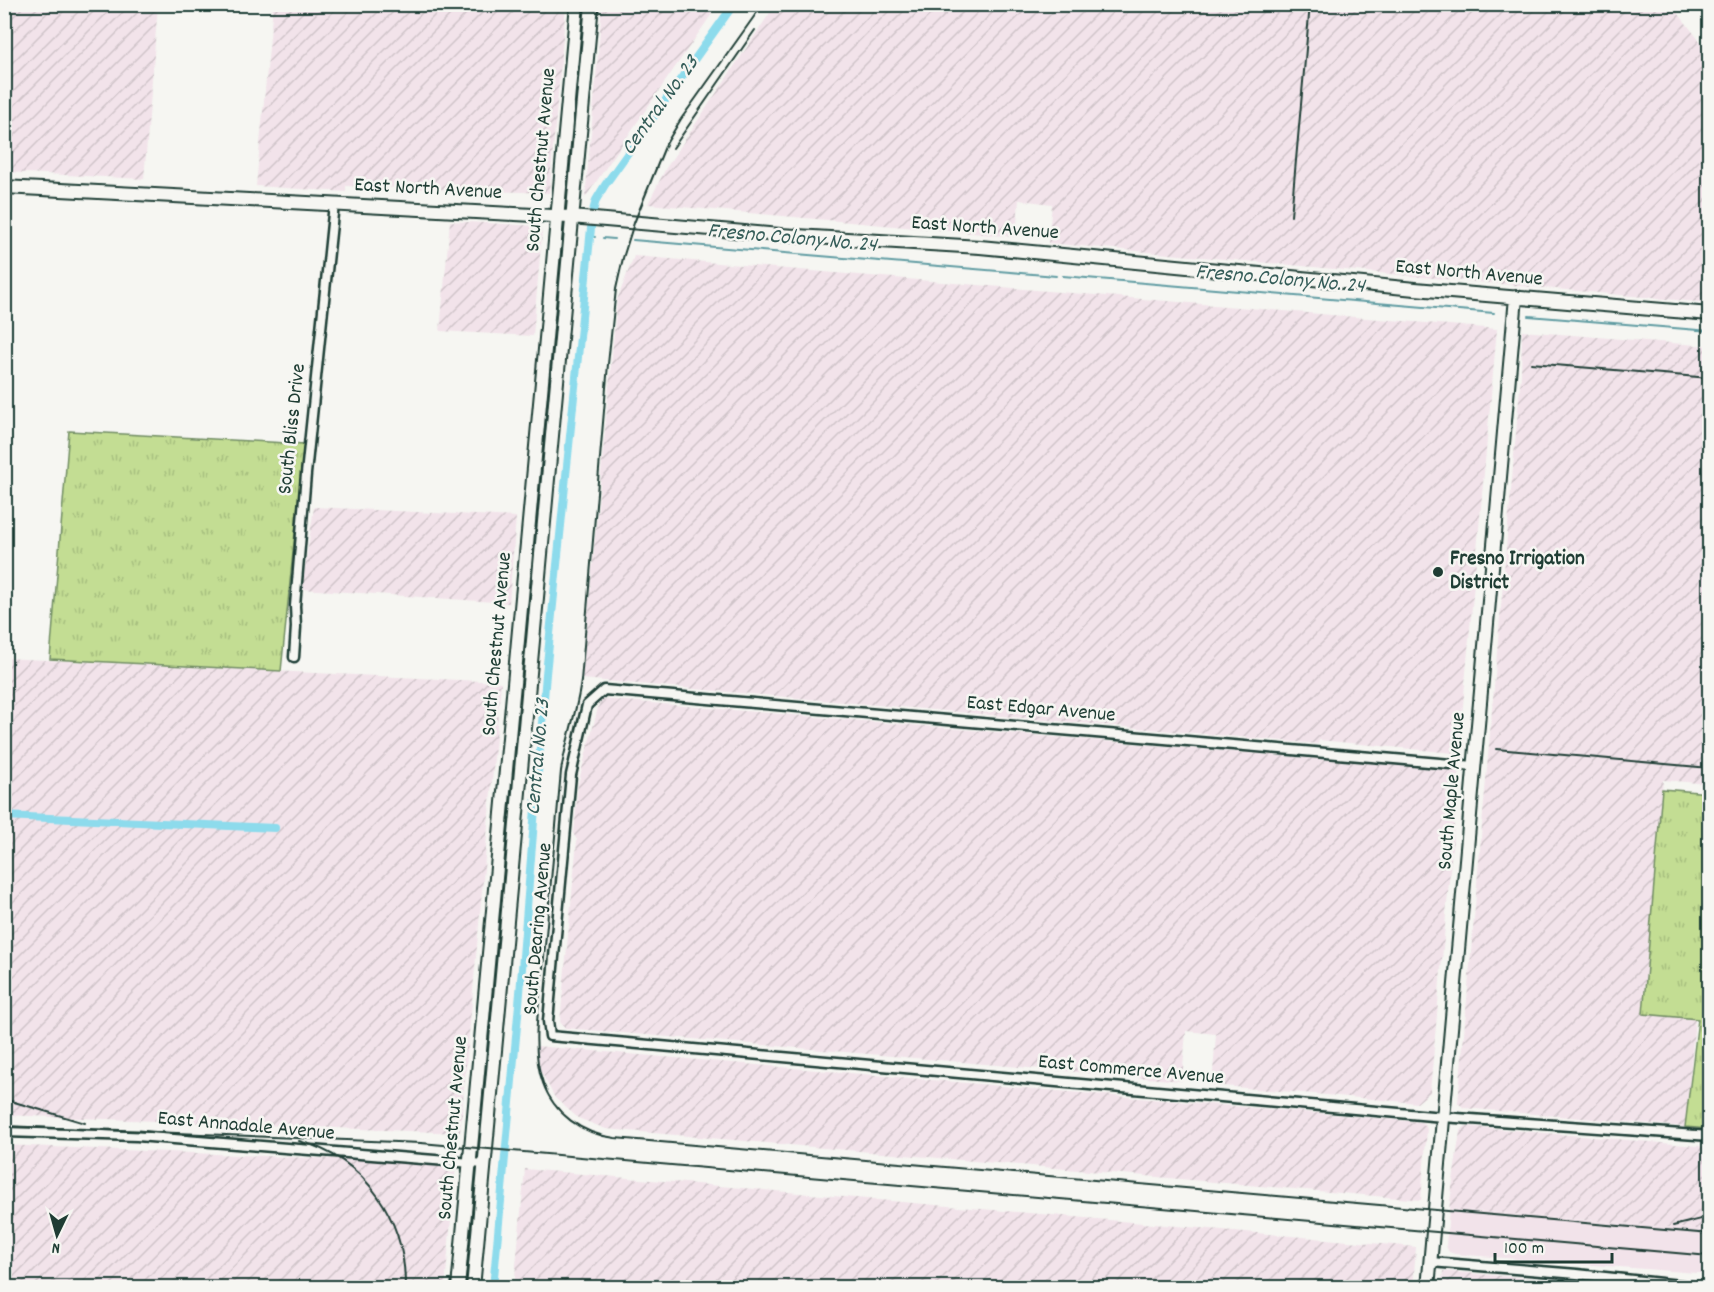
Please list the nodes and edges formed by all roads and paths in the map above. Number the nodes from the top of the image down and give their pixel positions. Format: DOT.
graph roads {
  1 [pos="577,4"];
  2 [pos="592,4"];
  3 [pos="4,187"];
  4 [pos="334,204"];
  5 [pos="556,217"];
  6 [pos="577,218"];
  7 [pos="1516,297"];
  8 [pos="1710,314"];
  9 [pos="294,657"];
  10 [pos="514,682"];
  11 [pos="528,683"];
  12 [pos="604,690"];
  13 [pos="1474,766"];
  14 [pos="550,1036"];
  15 [pos="1443,1117"];
  16 [pos="4,1132"];
  17 [pos="1710,1136"];
  18 [pos="470,1163"];
  19 [pos="484,1164"];
  20 [pos="1431,1262"];
  21 [pos="459,1287"];
  22 [pos="473,1287"];
  23 [pos="1428,1287"];
  24 [pos="1708,1287"];
  1 -- 5 [label="street, South Chestnut Avenue"];
  2 -- 6 [label="street, South Chestnut Avenue"];
  3 -- 4 [label="street, East North Avenue"];
  4 -- 5 [label="street, East North Avenue"];
  4 -- 9 [label="street, South Bliss Drive"];
  5 -- 6 [label="street, East North Avenue"];
  5 -- 10 [label="street, South Chestnut Avenue"];
  6 -- 7 [label="street, East North Avenue"];
  6 -- 11 [label="street, South Chestnut Avenue"];
  7 -- 8 [label="street, East North Avenue"];
  7 -- 13 [label="street, South Maple Avenue"];
  10 -- 11 [label="street"];
  10 -- 18 [label="street, South Chestnut Avenue"];
  11 -- 19 [label="street, South Chestnut Avenue"];
  12 -- 13 [label="street, East Edgar Avenue"];
  12 -- 14 [label="street, South Dearing Avenue"];
  13 -- 15 [label="street, South Maple Avenue"];
  14 -- 15 [label="street, East Commerce Avenue"];
  15 -- 17 [label="street, East Commerce Avenue"];
  15 -- 20 [label="street, South Maple Avenue"];
  16 -- 18 [label="street, East Annadale Avenue"];
  18 -- 19 [label="street, East Annadale Avenue"];
  18 -- 21 [label="street, South Chestnut Avenue"];
  19 -- 22 [label="street, South Chestnut Avenue"];
  20 -- 23 [label="street, South Maple Avenue"];
  20 -- 24 [label="street"];
}
